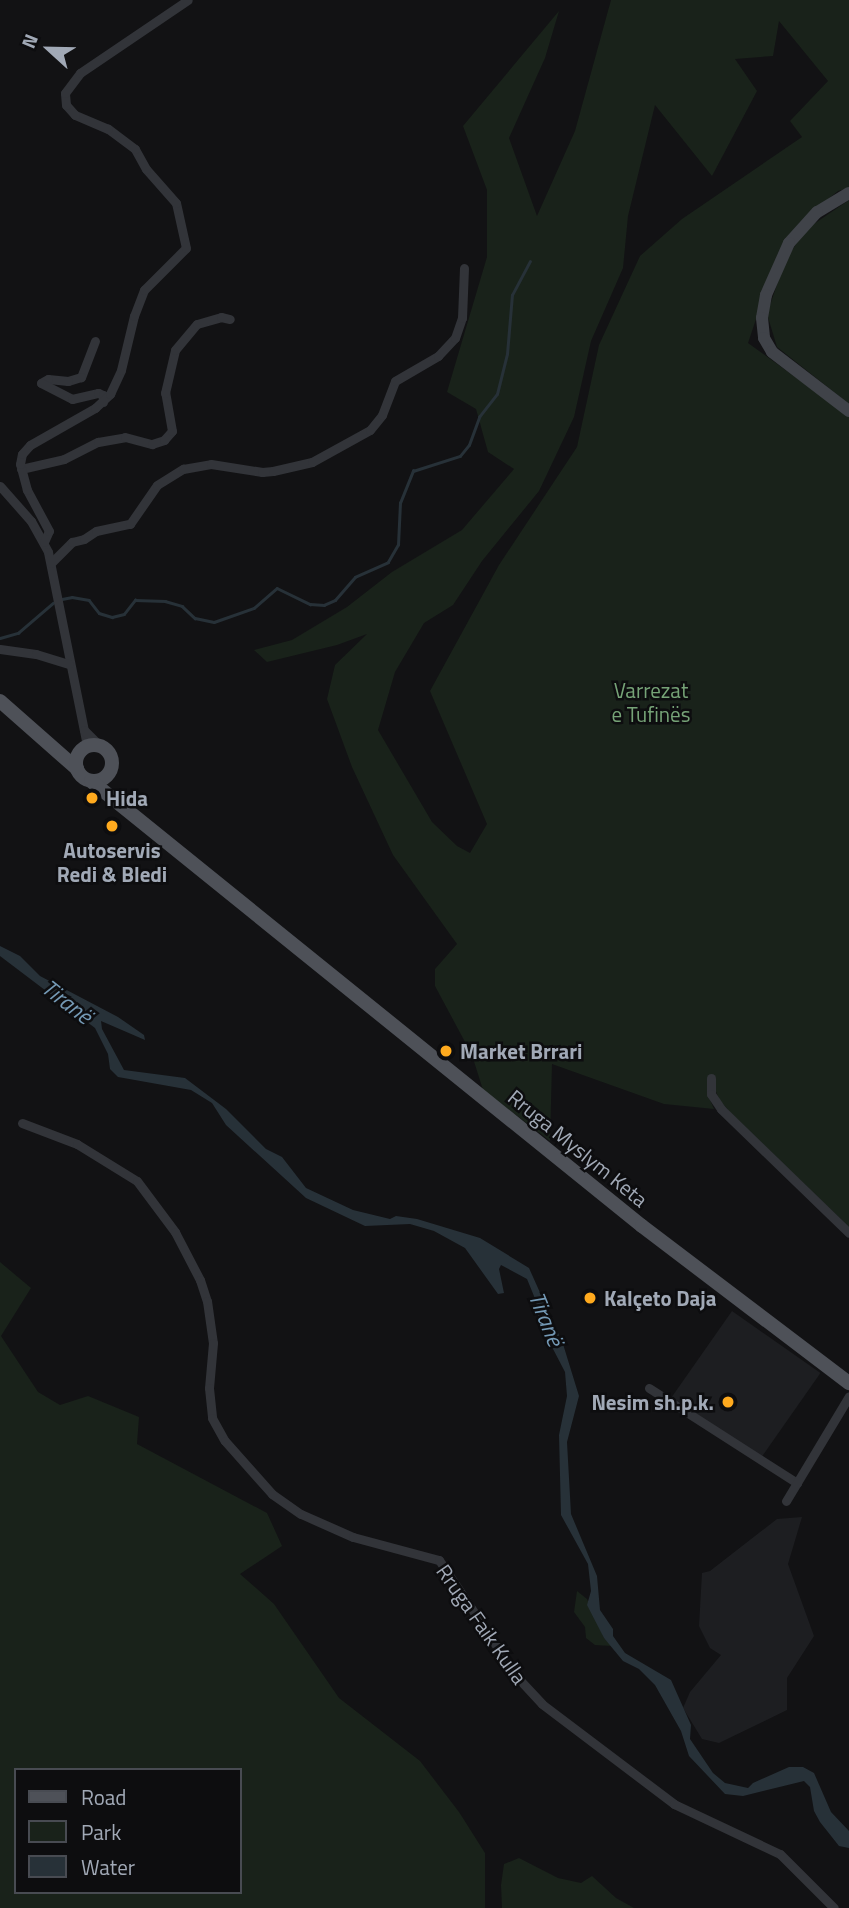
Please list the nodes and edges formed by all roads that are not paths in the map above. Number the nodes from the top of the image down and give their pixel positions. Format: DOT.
graph roads {
  1 [pos="188,0"];
  2 [pos="849,192"];
  3 [pos="464,268"];
  4 [pos="230,319"];
  5 [pos="95,341"];
  6 [pos="103,402"];
  7 [pos="849,411"];
  8 [pos="21,469"];
  9 [pos="0,486"];
  10 [pos="44,542"];
  11 [pos="51,565"];
  12 [pos="0,649"];
  13 [pos="68,664"];
  14 [pos="0,701"];
  15 [pos="30,729"];
  16 [pos="91,746"];
  17 [pos="77,769"];
  18 [pos="110,771"];
  19 [pos="91,781"];
  20 [pos="116,800"];
  21 [pos="711,1078"];
  22 [pos="22,1123"];
  23 [pos="849,1233"];
  24 [pos="849,1383"];
  25 [pos="649,1388"];
  26 [pos="849,1396"];
  27 [pos="797,1483"];
  28 [pos="786,1501"];
  29 [pos="834,1908"];
  1 -- 6 [label="street"];
  2 -- 7 [label="street"];
  3 -- 11 [label="street"];
  4 -- 8 [label="street"];
  5 -- 6 [label="street"];
  6 -- 8 [label="street"];
  8 -- 10 [label="street"];
  9 -- 10 [label="street"];
  10 -- 11 [label="street"];
  11 -- 13 [label="street"];
  12 -- 13 [label="street"];
  13 -- 16 [label="street"];
  14 -- 15 [label="main road"];
  15 -- 16 [label="main road"];
  15 -- 17 [label="main road"];
  16 -- 17 [label="main road"];
  16 -- 18 [label="main road"];
  17 -- 19 [label="main road"];
  18 -- 19 [label="main road"];
  18 -- 20 [label="main road"];
  19 -- 20 [label="main road, Rruga Myslym Keta"];
  20 -- 24 [label="main road, Rruga Myslym Keta"];
  21 -- 23 [label="street"];
  22 -- 29 [label="street, Rruga Faik Kulla"];
  25 -- 27 [label="street"];
  26 -- 27 [label="street"];
  27 -- 28 [label="street"];
}
